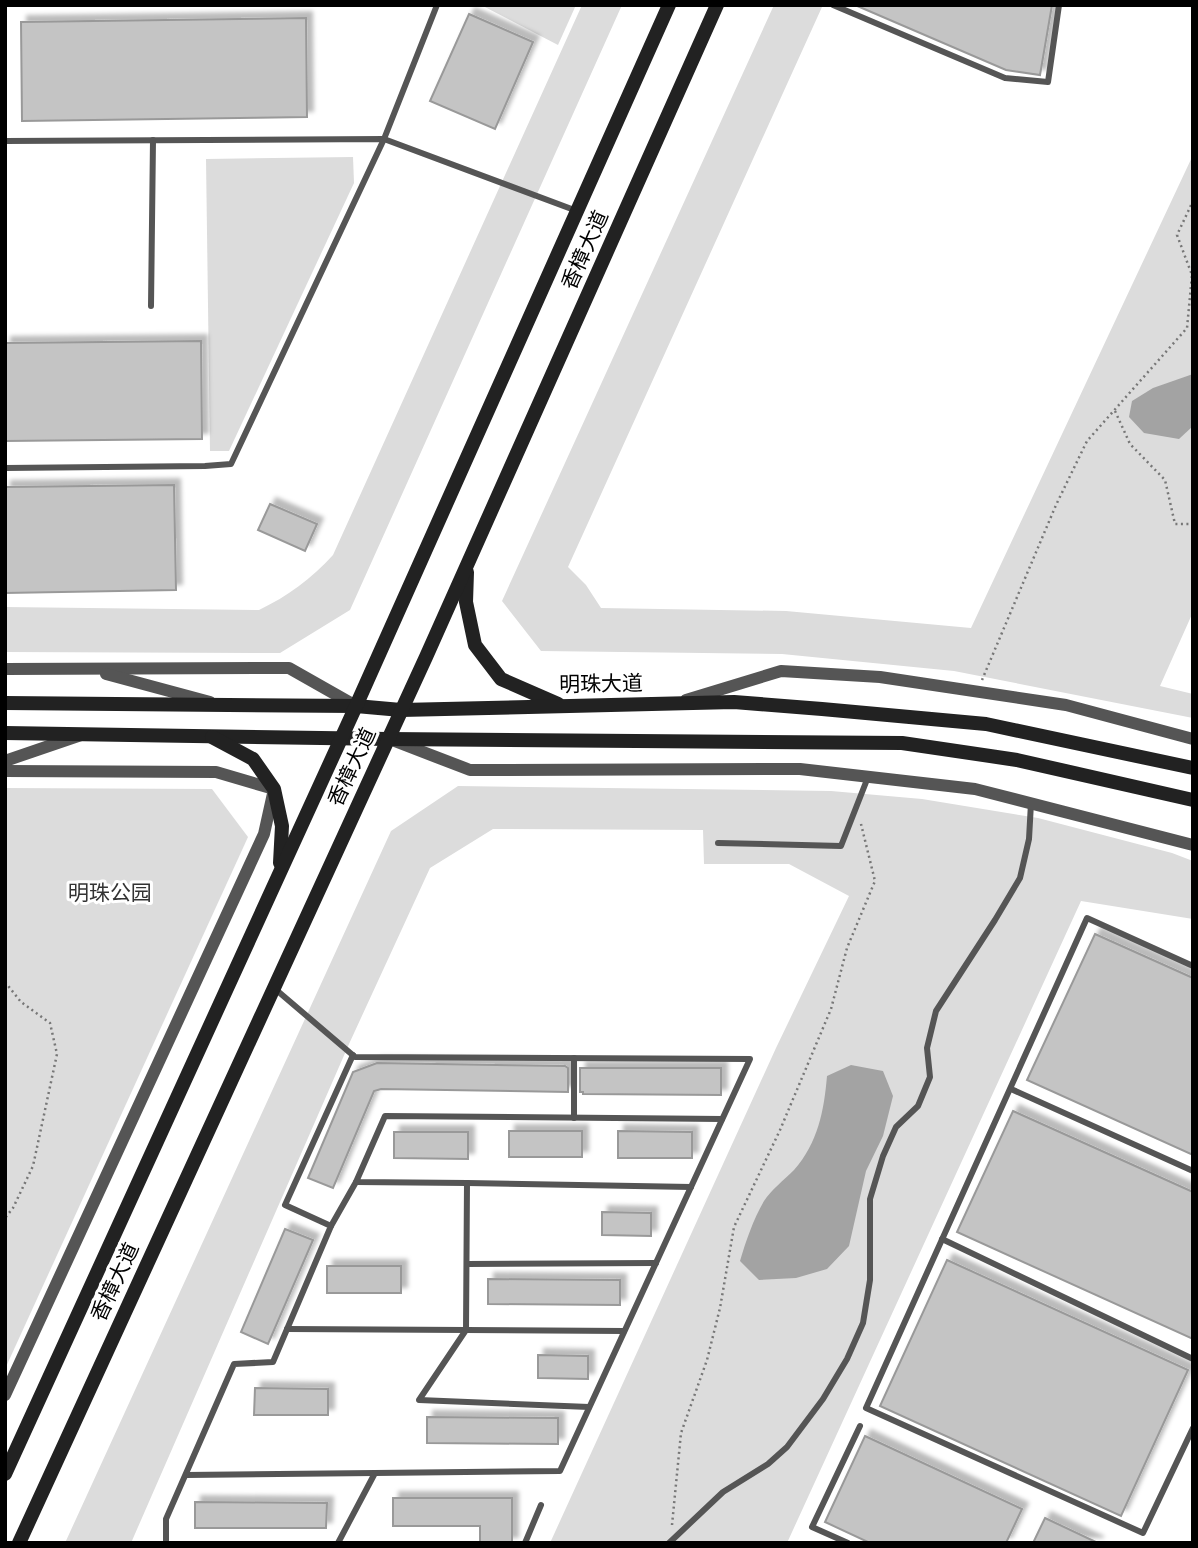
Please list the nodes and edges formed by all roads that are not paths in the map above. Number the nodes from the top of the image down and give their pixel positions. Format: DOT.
graph roads {
  1 [pos="437,5"];
  2 [pos="669,5"];
  3 [pos="717,5"];
  4 [pos="1059,5"];
  5 [pos="836,6"];
  6 [pos="383,139"];
  7 [pos="153,140"];
  8 [pos="5,141"];
  9 [pos="577,211"];
  10 [pos="151,306"];
  11 [pos="5,468"];
  12 [pos="467,563"];
  13 [pos="5,669"];
  14 [pos="88,669"];
  15 [pos="5,703"];
  16 [pos="672,704"];
  17 [pos="220,705"];
  18 [pos="356,706"];
  19 [pos="563,706"];
  20 [pos="401,710"];
  21 [pos="5,733"];
  22 [pos="86,734"];
  23 [pos="207,735"];
  24 [pos="342,737"];
  25 [pos="388,739"];
  26 [pos="1193,740"];
  27 [pos="5,761"];
  28 [pos="1193,768"];
  29 [pos="5,771"];
  30 [pos="868,777"];
  31 [pos="274,789"];
  32 [pos="1193,800"];
  33 [pos="1031,803"];
  34 [pos="1189,842"];
  35 [pos="718,843"];
  36 [pos="279,870"];
  37 [pos="1193,966"];
  38 [pos="274,988"];
  39 [pos="353,1055"];
  40 [pos="574,1058"];
  41 [pos="1011,1088"];
  42 [pos="574,1118"];
  43 [pos="722,1119"];
  44 [pos="1193,1171"];
  45 [pos="356,1182"];
  46 [pos="467,1183"];
  47 [pos="691,1187"];
  48 [pos="331,1226"];
  49 [pos="942,1240"];
  50 [pos="656,1263"];
  51 [pos="467,1264"];
  52 [pos="287,1329"];
  53 [pos="466,1330"];
  54 [pos="624,1331"];
  55 [pos="1193,1359"];
  56 [pos="5,1395"];
  57 [pos="589,1407"];
  58 [pos="860,1426"];
  59 [pos="1193,1428"];
  60 [pos="375,1473"];
  61 [pos="5,1474"];
  62 [pos="186,1475"];
  63 [pos="541,1505"];
  64 [pos="670,1541"];
  65 [pos="19,1543"];
  66 [pos="166,1543"];
  67 [pos="338,1543"];
  68 [pos="525,1543"];
  69 [pos="848,1543"];
  1 -- 6 [label="lane"];
  2 -- 9 [label="main road, 香樟大道"];
  3 -- 12 [label="main road, 香樟大道"];
  4 -- 5 [label="lane"];
  6 -- 7 [label="lane"];
  6 -- 9 [label="lane"];
  6 -- 11 [label="lane"];
  7 -- 8 [label="lane"];
  7 -- 10 [label="lane"];
  9 -- 18 [label="main road, 香樟大道"];
  12 -- 19 [label="main road"];
  12 -- 20 [label="main road, 香樟大道"];
  13 -- 14 [label="street"];
  14 -- 17 [label="street"];
  14 -- 18 [label="street"];
  15 -- 17 [label="main road, 明珠大道"];
  16 -- 19 [label="main road, 明珠大道"];
  16 -- 26 [label="street"];
  16 -- 28 [label="main road, 明珠大道"];
  17 -- 18 [label="main road, 明珠大道"];
  18 -- 20 [label="main road, 明珠大道"];
  18 -- 24 [label="main road, 香樟大道"];
  19 -- 20 [label="main road, 明珠大道"];
  20 -- 25 [label="main road, 香樟大道"];
  21 -- 22 [label="main road"];
  22 -- 23 [label="main road"];
  22 -- 27 [label="street"];
  23 -- 24 [label="main road"];
  23 -- 31 [label="main road"];
  24 -- 25 [label="main road"];
  24 -- 36 [label="main road, 香樟大道"];
  25 -- 30 [label="street"];
  25 -- 32 [label="main road"];
  25 -- 38 [label="main road, 香樟大道"];
  29 -- 31 [label="street"];
  30 -- 33 [label="street"];
  30 -- 35 [label="lane"];
  31 -- 36 [label="main road"];
  31 -- 56 [label="street"];
  33 -- 34 [label="street"];
  33 -- 64 [label="lane"];
  36 -- 61 [label="main road, 香樟大道"];
  37 -- 41 [label="lane"];
  38 -- 39 [label="lane"];
  38 -- 65 [label="main road, 香樟大道"];
  39 -- 40 [label="lane"];
  39 -- 48 [label="lane"];
  40 -- 42 [label="lane"];
  40 -- 43 [label="lane"];
  41 -- 44 [label="lane"];
  41 -- 49 [label="lane"];
  42 -- 43 [label="lane"];
  42 -- 45 [label="lane"];
  43 -- 47 [label="lane"];
  45 -- 46 [label="lane"];
  45 -- 48 [label="lane"];
  46 -- 47 [label="lane"];
  46 -- 51 [label="lane"];
  47 -- 50 [label="lane"];
  48 -- 52 [label="lane"];
  49 -- 55 [label="lane"];
  49 -- 59 [label="lane"];
  50 -- 51 [label="lane"];
  50 -- 54 [label="lane"];
  51 -- 53 [label="lane"];
  52 -- 53 [label="lane"];
  52 -- 62 [label="lane"];
  53 -- 54 [label="lane"];
  53 -- 57 [label="lane"];
  54 -- 57 [label="lane"];
  57 -- 60 [label="lane"];
  58 -- 69 [label="lane"];
  60 -- 62 [label="lane"];
  60 -- 67 [label="lane"];
  62 -- 66 [label="lane"];
  63 -- 68 [label="lane"];
}
